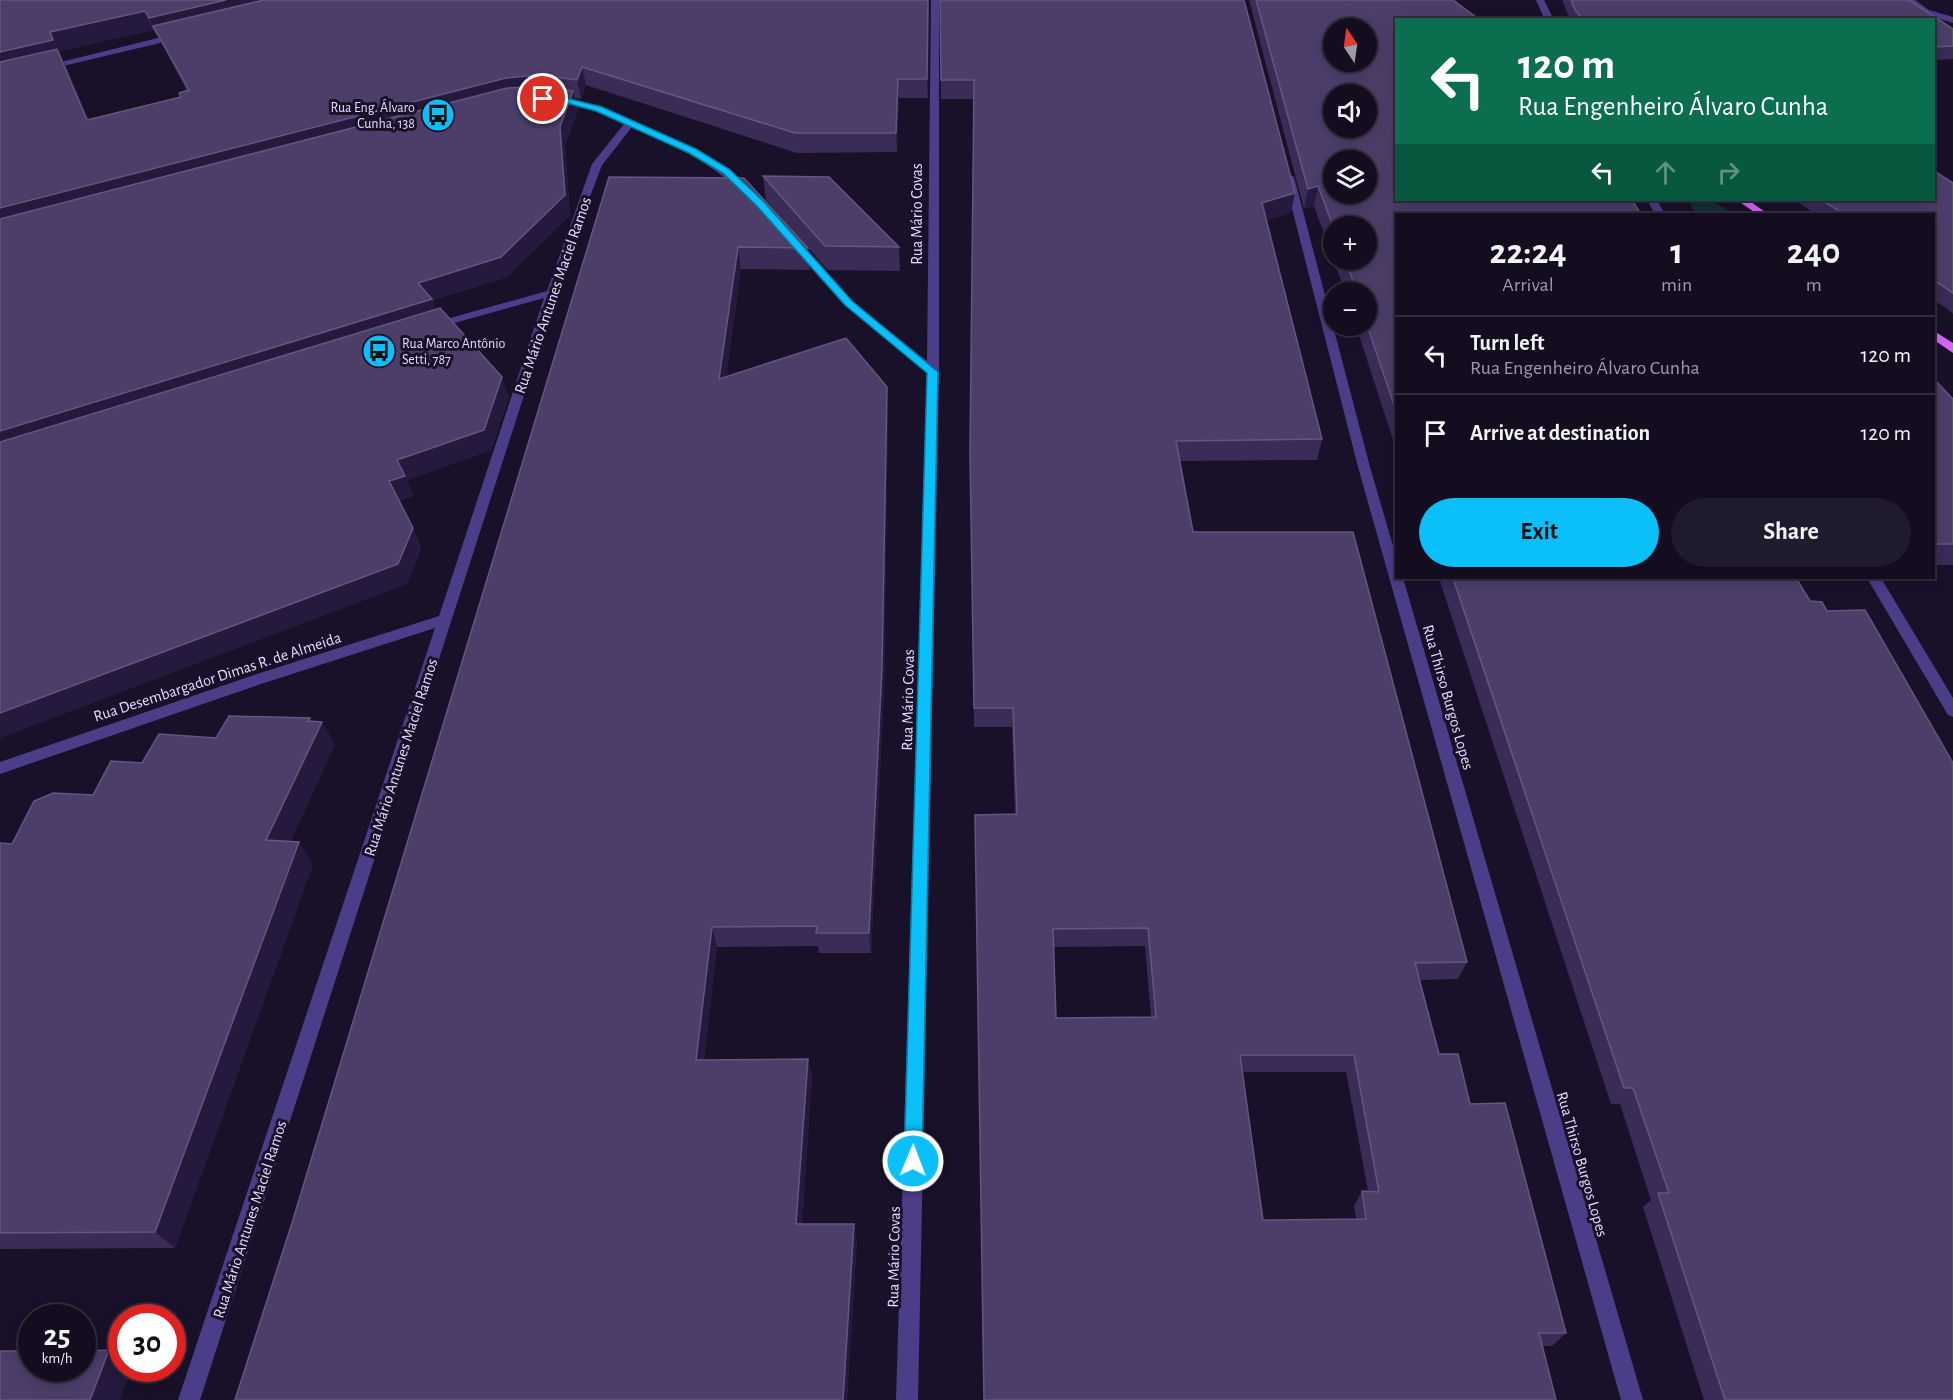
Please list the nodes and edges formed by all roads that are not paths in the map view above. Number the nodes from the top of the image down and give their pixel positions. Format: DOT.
graph roads {
  1 [pos="935,0"];
  2 [pos="1540,0"];
  3 [pos="1909,0"];
  4 [pos="1549,18"];
  5 [pos="1953,20"];
  6 [pos="183,35"];
  7 [pos="34,70"];
  8 [pos="543,99"];
  9 [pos="630,123"];
  10 [pos="1284,159"];
  11 [pos="1744,201"];
  12 [pos="760,203"];
  13 [pos="1762,213"];
  14 [pos="789,237"];
  15 [pos="551,293"];
  16 [pos="420,330"];
  17 [pos="1935,336"];
  18 [pos="1953,349"];
  19 [pos="933,372"];
  20 [pos="1395,575"];
  21 [pos="1396,579"];
  22 [pos="1875,579"];
  23 [pos="446,619"];
  24 [pos="1953,711"];
  25 [pos="0,768"];
  26 [pos="189,1400"];
  27 [pos="907,1400"];
  28 [pos="1632,1400"];
  1 -- 19 [label="street, Rua Mário Covas"];
  2 -- 4 [label="street"];
  3 -- 5 [label="street"];
  6 -- 7 [label="street"];
  8 -- 9 [label="street"];
  9 -- 12 [label="street"];
  9 -- 15 [label="street, Rua Mário Antunes Maciel Ramos"];
  10 -- 20 [label="street, Rua Thirso Burgos Lopes"];
  11 -- 13 [label="main road"];
  14 -- 19 [label="street"];
  15 -- 16 [label="street"];
  15 -- 23 [label="street, Rua Mário Antunes Maciel Ramos"];
  17 -- 18 [label="main road"];
  19 -- 27 [label="street, Rua Mário Covas"];
  21 -- 28 [label="street, Rua Thirso Burgos Lopes"];
  22 -- 24 [label="street"];
  23 -- 25 [label="street, Rua Desembargador Dimas R. de Almeida"];
  23 -- 26 [label="street, Rua Mário Antunes Maciel Ramos"];
}
